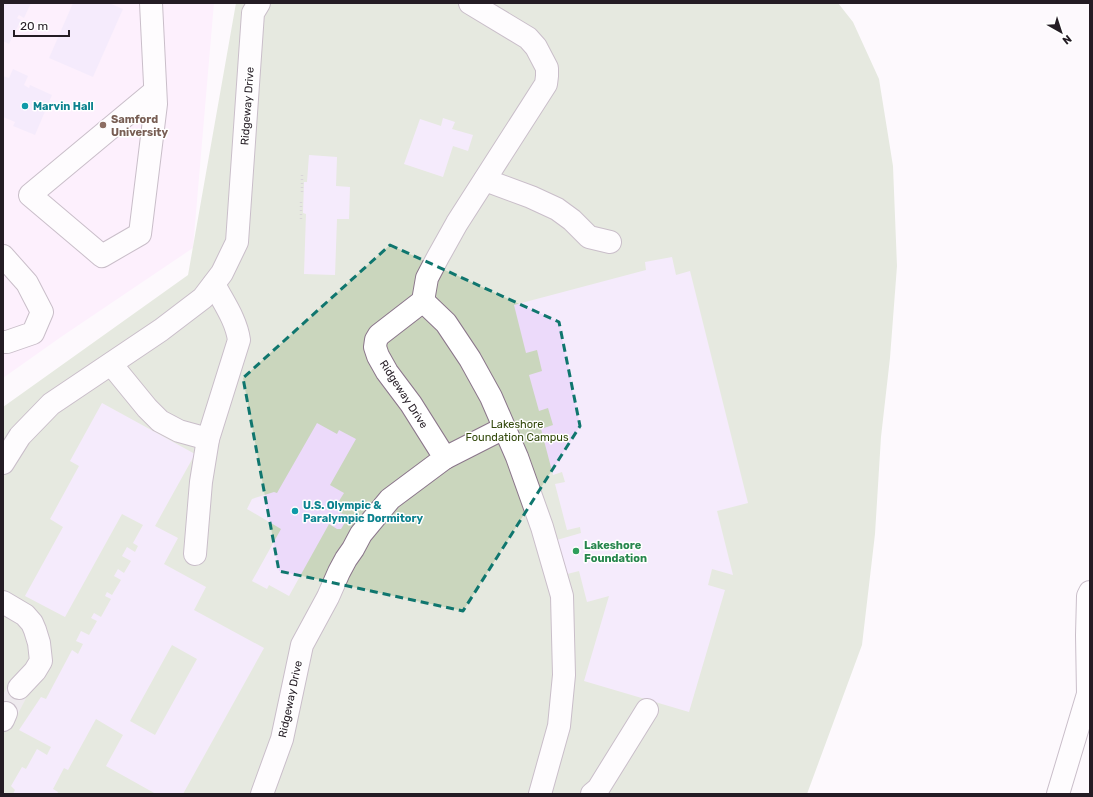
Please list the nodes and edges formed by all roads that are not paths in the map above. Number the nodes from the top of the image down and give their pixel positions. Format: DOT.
graph roads {
  1 [pos="151,3"];
  2 [pos="259,3"];
  3 [pos="470,3"];
  4 [pos="155,90"];
  5 [pos="485,180"];
  6 [pos="610,242"];
  7 [pos="3,256"];
  8 [pos="214,284"];
  9 [pos="423,301"];
  10 [pos="3,342"];
  11 [pos="111,364"];
  12 [pos="504,428"];
  13 [pos="208,439"];
  14 [pos="445,458"];
  15 [pos="3,463"];
  16 [pos="195,554"];
  17 [pos="1090,592"];
  18 [pos="3,602"];
  19 [pos="19,688"];
  20 [pos="647,710"];
  21 [pos="262,794"];
  22 [pos="540,794"];
  23 [pos="592,794"];
  24 [pos="1058,794"];
  1 -- 4 [label="street"];
  2 -- 8 [label="street, Ridgeway Drive"];
  3 -- 5 [label="street"];
  4 -- 4 [label="street"];
  5 -- 6 [label="street"];
  5 -- 9 [label="street"];
  7 -- 10 [label="street"];
  8 -- 11 [label="street, Ridgeway Drive"];
  8 -- 13 [label="street"];
  9 -- 12 [label="street"];
  9 -- 14 [label="street, Ridgeway Drive"];
  11 -- 13 [label="street"];
  11 -- 15 [label="street, Ridgeway Drive"];
  12 -- 14 [label="street"];
  12 -- 22 [label="street"];
  13 -- 16 [label="street"];
  14 -- 21 [label="street, Ridgeway Drive"];
  17 -- 24 [label="street"];
  18 -- 19 [label="street"];
  20 -- 23 [label="street"];
}
